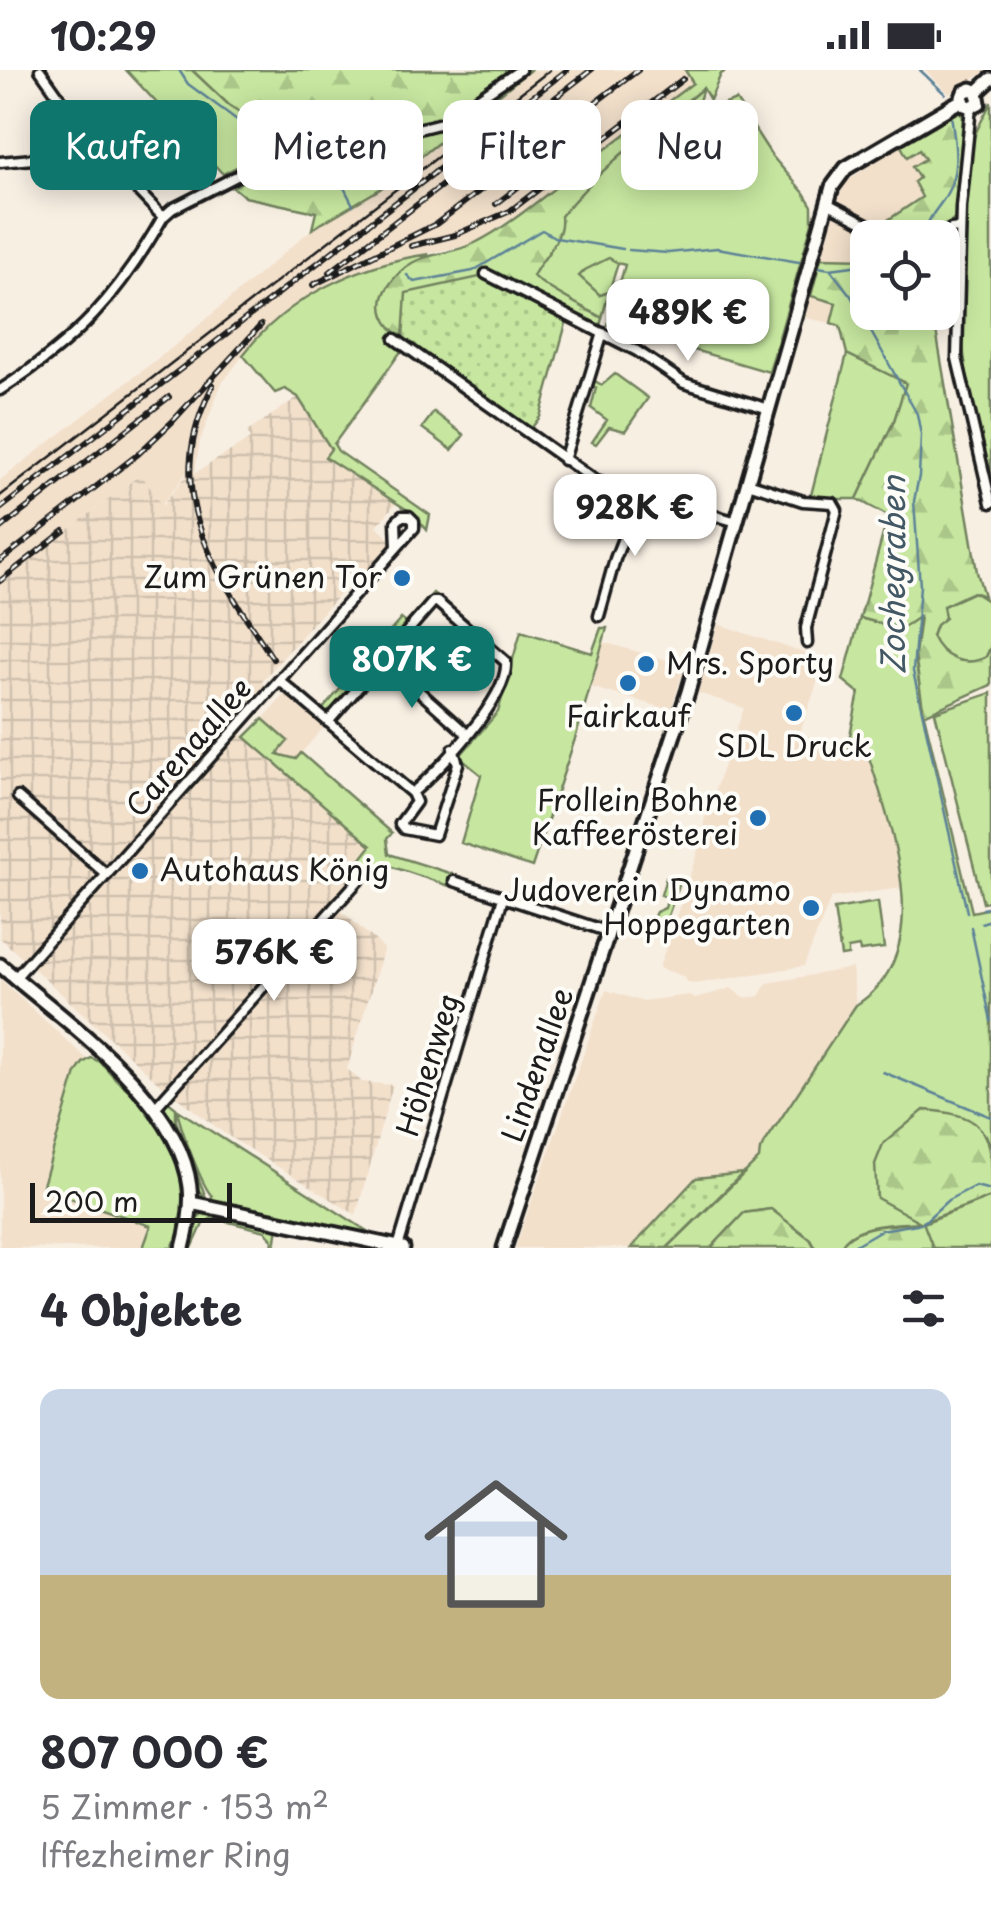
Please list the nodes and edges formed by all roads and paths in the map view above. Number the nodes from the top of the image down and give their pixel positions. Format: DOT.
graph roads {
  1 [pos="40,70"];
  2 [pos="520,70"];
  3 [pos="991,79"];
  4 [pos="61,100"];
  5 [pos="967,104"];
  6 [pos="30,159"];
  7 [pos="0,162"];
  8 [pos="138,190"];
  9 [pos="832,206"];
  10 [pos="163,216"];
  11 [pos="859,220"];
  12 [pos="960,228"];
  13 [pos="486,274"];
  14 [pos="959,330"];
  15 [pos="603,333"];
  16 [pos="395,339"];
  17 [pos="0,390"];
  18 [pos="769,409"];
  19 [pos="564,460"];
  20 [pos="748,484"];
  21 [pos="640,494"];
  22 [pos="991,503"];
  23 [pos="737,522"];
  24 [pos="397,548"];
  25 [pos="599,616"];
  26 [pos="806,643"];
  27 [pos="382,659"];
  28 [pos="279,680"];
  29 [pos="328,722"];
  30 [pos="467,734"];
  31 [pos="453,749"];
  32 [pos="412,793"];
  33 [pos="18,797"];
  34 [pos="365,873"];
  35 [pos="107,875"];
  36 [pos="454,881"];
  37 [pos="504,898"];
  38 [pos="609,932"];
  39 [pos="0,965"];
  40 [pos="15,978"];
  41 [pos="154,1109"];
  42 [pos="191,1203"];
  43 [pos="401,1247"];
  44 [pos="183,1248"];
  45 [pos="504,1248"];
  1 -- 4 [label="street"];
  2 -- 10 [label="street"];
  3 -- 5 [label="street, Lindenallee"];
  5 -- 9 [label="street, Lindenallee"];
  5 -- 12 [label="street"];
  6 -- 7 [label="street"];
  8 -- 10 [label="street"];
  9 -- 11 [label="street"];
  9 -- 18 [label="street, Lindenallee"];
  10 -- 17 [label="street"];
  13 -- 15 [label="street"];
  14 -- 22 [label="street"];
  15 -- 18 [label="street"];
  15 -- 19 [label="street"];
  16 -- 19 [label="street"];
  18 -- 20 [label="street, Lindenallee"];
  19 -- 21 [label="street"];
  20 -- 23 [label="street, Lindenallee"];
  20 -- 26 [label="street"];
  21 -- 23 [label="street"];
  21 -- 25 [label="street"];
  23 -- 38 [label="street, Lindenallee"];
  24 -- 28 [label="street, Carenaallee"];
  27 -- 29 [label="street"];
  27 -- 30 [label="street"];
  27 -- 30 [label="street"];
  28 -- 29 [label="street"];
  28 -- 35 [label="street, Carenaallee"];
  29 -- 32 [label="street"];
  30 -- 31 [label="street"];
  31 -- 32 [label="street"];
  31 -- 32 [label="street"];
  33 -- 35 [label="street"];
  34 -- 41 [label="street"];
  35 -- 40 [label="street, Carenaallee"];
  36 -- 37 [label="street"];
  37 -- 38 [label="street"];
  37 -- 43 [label="street, Höhenweg"];
  38 -- 45 [label="street, Lindenallee"];
  39 -- 40 [label="street"];
  40 -- 41 [label="street"];
  41 -- 42 [label="street"];
  42 -- 43 [label="street"];
  42 -- 44 [label="street"];
}
